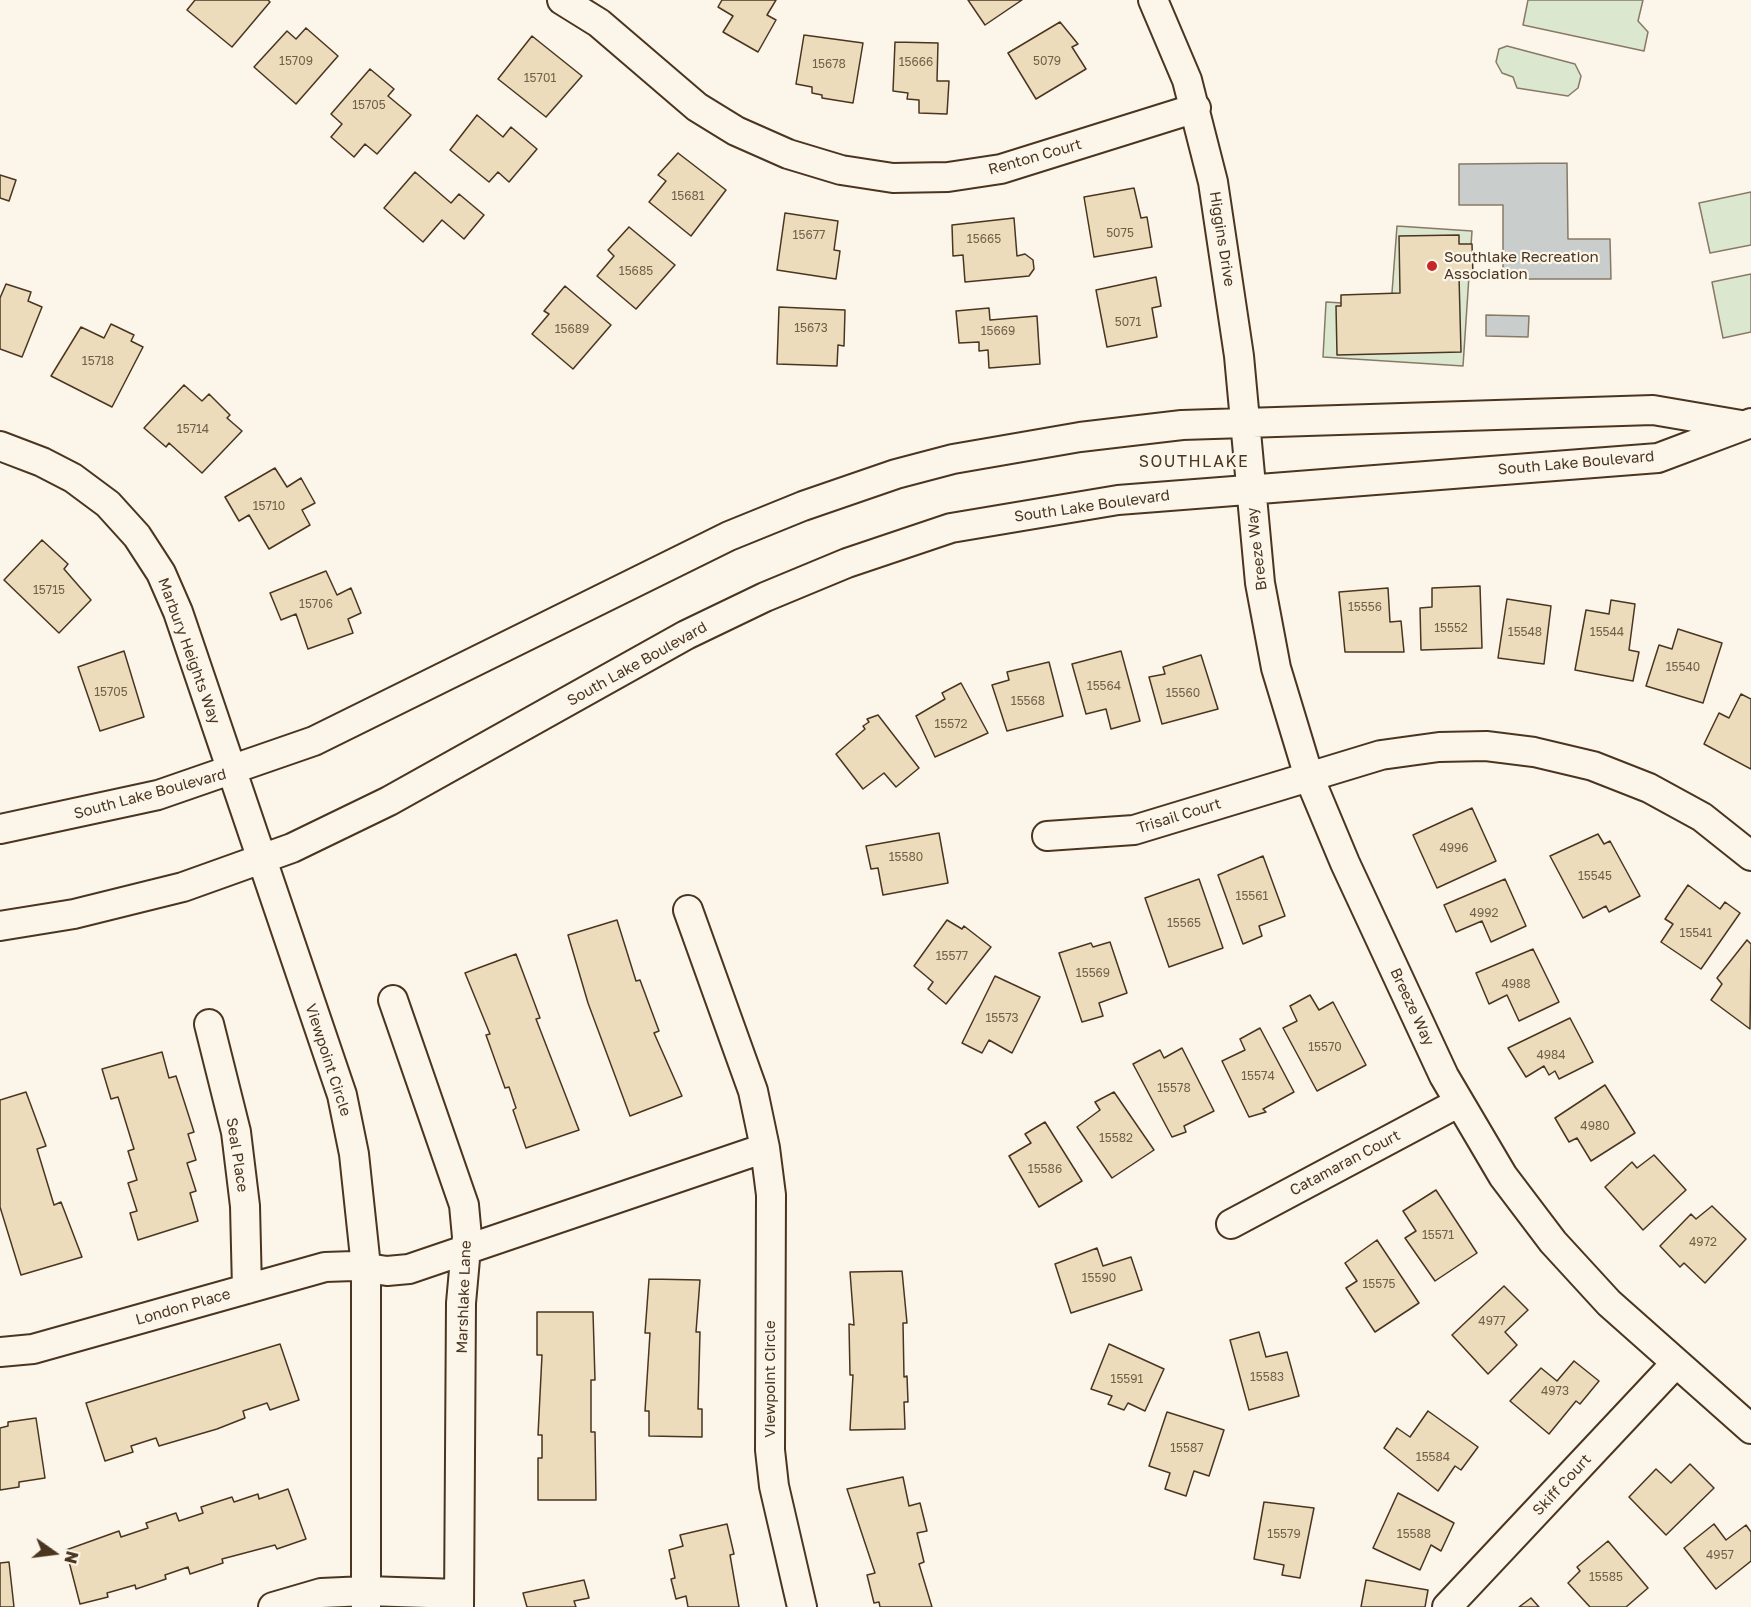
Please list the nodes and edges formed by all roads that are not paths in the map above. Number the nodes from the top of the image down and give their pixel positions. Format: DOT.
graph roads {
  1 [pos="562,0"];
  2 [pos="1153,0"];
  3 [pos="1196,108"];
  4 [pos="1245,424"];
  5 [pos="1746,424"];
  6 [pos="0,446"];
  7 [pos="1250,488"];
  8 [pos="231,772"];
  9 [pos="1309,777"];
  10 [pos="0,829"];
  11 [pos="1047,836"];
  12 [pos="1751,856"];
  13 [pos="261,861"];
  14 [pos="688,910"];
  15 [pos="0,926"];
  16 [pos="393,1000"];
  17 [pos="209,1024"];
  18 [pos="1458,1102"];
  19 [pos="765,1148"];
  20 [pos="1232,1224"];
  21 [pos="466,1250"];
  22 [pos="366,1267"];
  23 [pos="247,1289"];
  24 [pos="0,1352"];
  25 [pos="1676,1363"];
  26 [pos="1751,1429"];
  27 [pos="366,1599"];
  28 [pos="459,1601"];
  29 [pos="273,1607"];
  30 [pos="802,1607"];
  31 [pos="1447,1607"];
  1 -- 3 [label="street, Renton Court"];
  2 -- 3 [label="street, Higgins Drive"];
  3 -- 4 [label="street, Higgins Drive"];
  4 -- 5 [label="street, South Lake Boulevard"];
  4 -- 7 [label="street, Higgins Drive"];
  4 -- 8 [label="street, South Lake Boulevard"];
  5 -- 7 [label="street, South Lake Boulevard"];
  6 -- 8 [label="street, Marbury Heights Way"];
  7 -- 9 [label="street, Breeze Way"];
  7 -- 13 [label="street, South Lake Boulevard"];
  8 -- 10 [label="street, South Lake Boulevard"];
  8 -- 13 [label="street, Marbury Heights Way"];
  9 -- 11 [label="street, Trisail Court"];
  9 -- 12 [label="street, Trisail Court"];
  9 -- 18 [label="street, Breeze Way"];
  13 -- 15 [label="street, South Lake Boulevard"];
  13 -- 22 [label="street, Viewpoint Circle"];
  14 -- 19 [label="street, Viewpoint Circle"];
  16 -- 21 [label="street, Marshlake Lane"];
  17 -- 23 [label="street, Seal Place"];
  18 -- 20 [label="street, Catamaran Court"];
  18 -- 25 [label="street, Breeze Way"];
  19 -- 21 [label="street"];
  19 -- 30 [label="street, Viewpoint Circle"];
  21 -- 22 [label="street"];
  21 -- 28 [label="street, Marshlake Lane"];
  22 -- 23 [label="street, London Place"];
  22 -- 27 [label="street, Viewpoint Circle"];
  23 -- 24 [label="street, London Place"];
  25 -- 26 [label="street, Breeze Way"];
  25 -- 31 [label="street, Skiff Court"];
  27 -- 28 [label="street"];
  27 -- 29 [label="street"];
}
